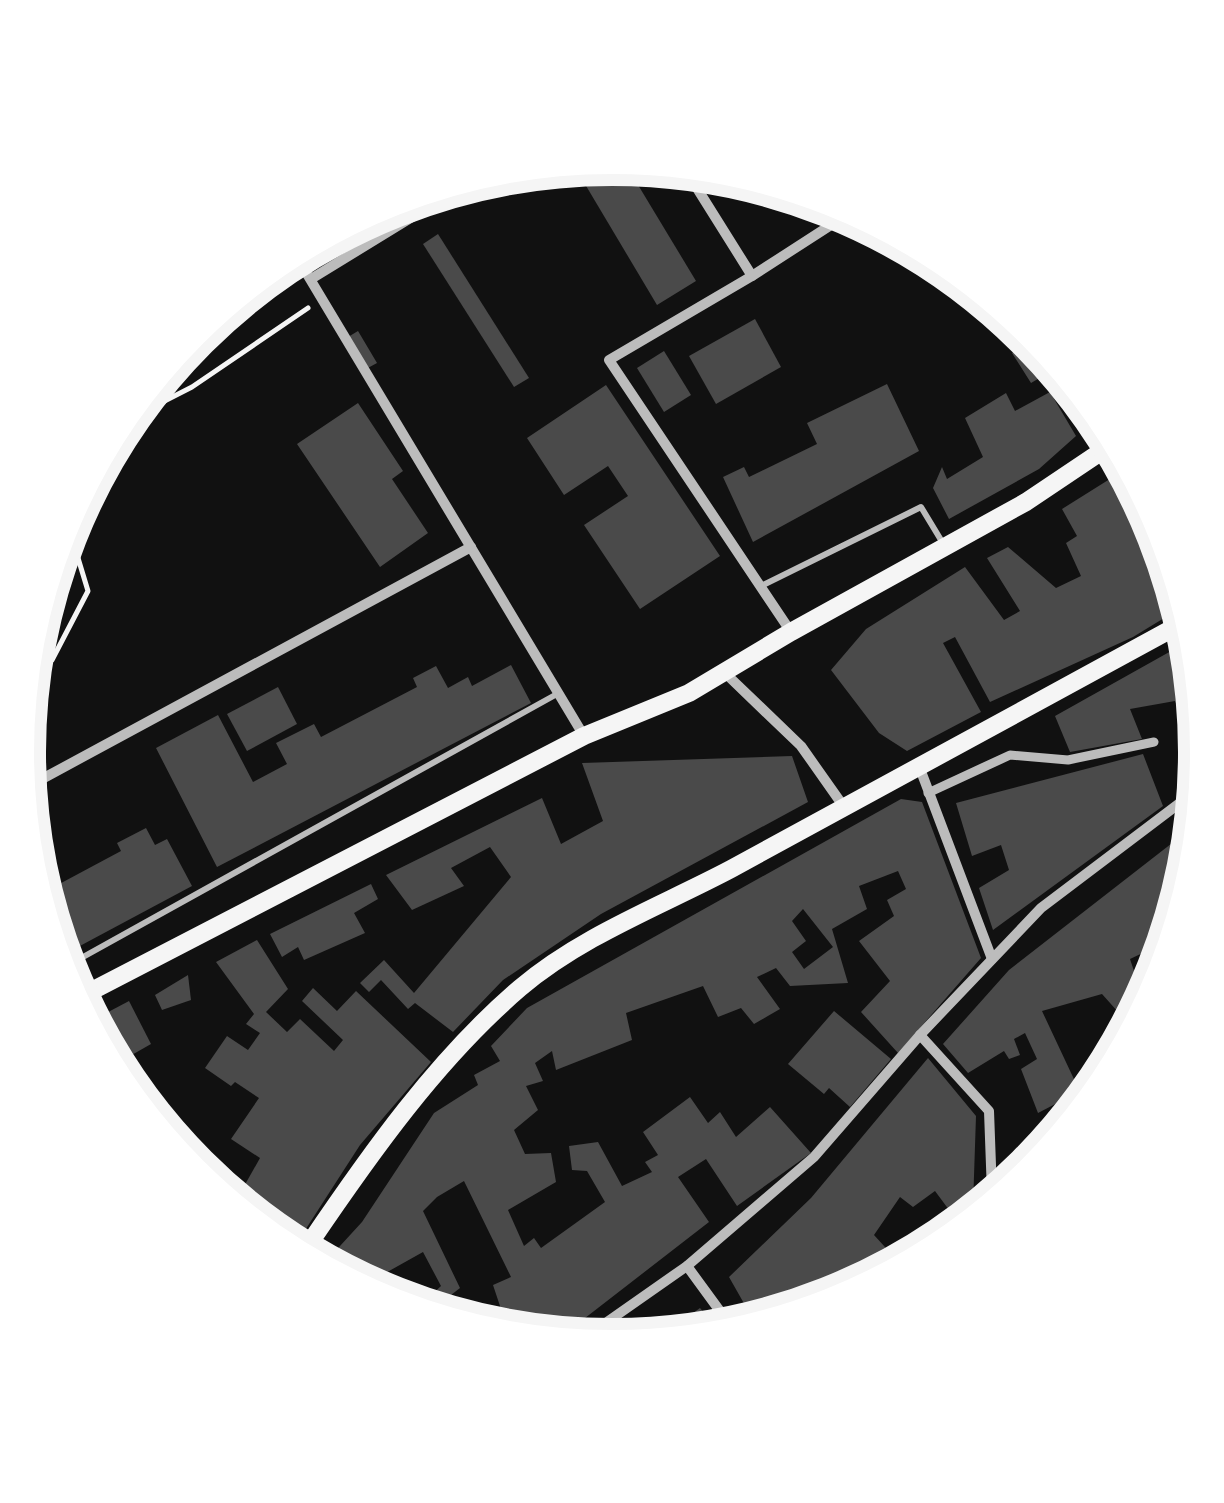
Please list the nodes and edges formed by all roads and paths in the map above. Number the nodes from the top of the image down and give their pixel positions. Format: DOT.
graph roads {
  1 [pos="695,185"];
  2 [pos="417,214"];
  3 [pos="833,224"];
  4 [pos="305,269"];
  5 [pos="752,276"];
  6 [pos="311,279"];
  7 [pos="323,298"];
  8 [pos="157,405"];
  9 [pos="1100,454"];
  10 [pos="944,545"];
  11 [pos="471,546"];
  12 [pos="76,552"];
  13 [pos="761,586"];
  14 [pos="1171,629"];
  15 [pos="791,632"];
  16 [pos="47,663"];
  17 [pos="724,672"];
  18 [pos="558,693"];
  19 [pos="584,736"];
  20 [pos="1154,742"];
  21 [pos="918,766"];
  22 [pos="41,780"];
  23 [pos="928,793"];
  24 [pos="1182,802"];
  25 [pos="844,807"];
  26 [pos="80,959"];
  27 [pos="992,959"];
  28 [pos="93,989"];
  29 [pos="920,1035"];
  30 [pos="992,1180"];
  31 [pos="313,1239"];
  32 [pos="687,1266"];
  33 [pos="722,1313"];
  34 [pos="605,1324"];
  1 -- 5 [label="street"];
  2 -- 6 [label="street"];
  3 -- 5 [label="street"];
  4 -- 6 [label="street"];
  5 -- 13 [label="street"];
  6 -- 7 [label="street"];
  7 -- 8 [label="path"];
  7 -- 11 [label="street"];
  9 -- 10 [label="main road"];
  10 -- 13 [label="lane"];
  10 -- 15 [label="main road"];
  11 -- 18 [label="street"];
  11 -- 22 [label="street"];
  12 -- 16 [label="path"];
  13 -- 15 [label="street"];
  14 -- 21 [label="main road"];
  15 -- 17 [label="main road"];
  17 -- 19 [label="main road"];
  17 -- 25 [label="street"];
  18 -- 19 [label="street"];
  18 -- 26 [label="lane"];
  19 -- 28 [label="main road"];
  20 -- 23 [label="street"];
  21 -- 23 [label="street"];
  21 -- 25 [label="main road"];
  23 -- 27 [label="street"];
  24 -- 27 [label="street"];
  25 -- 31 [label="main road"];
  27 -- 29 [label="street"];
  29 -- 30 [label="street"];
  29 -- 32 [label="street"];
  32 -- 33 [label="street"];
  32 -- 34 [label="street"];
}
